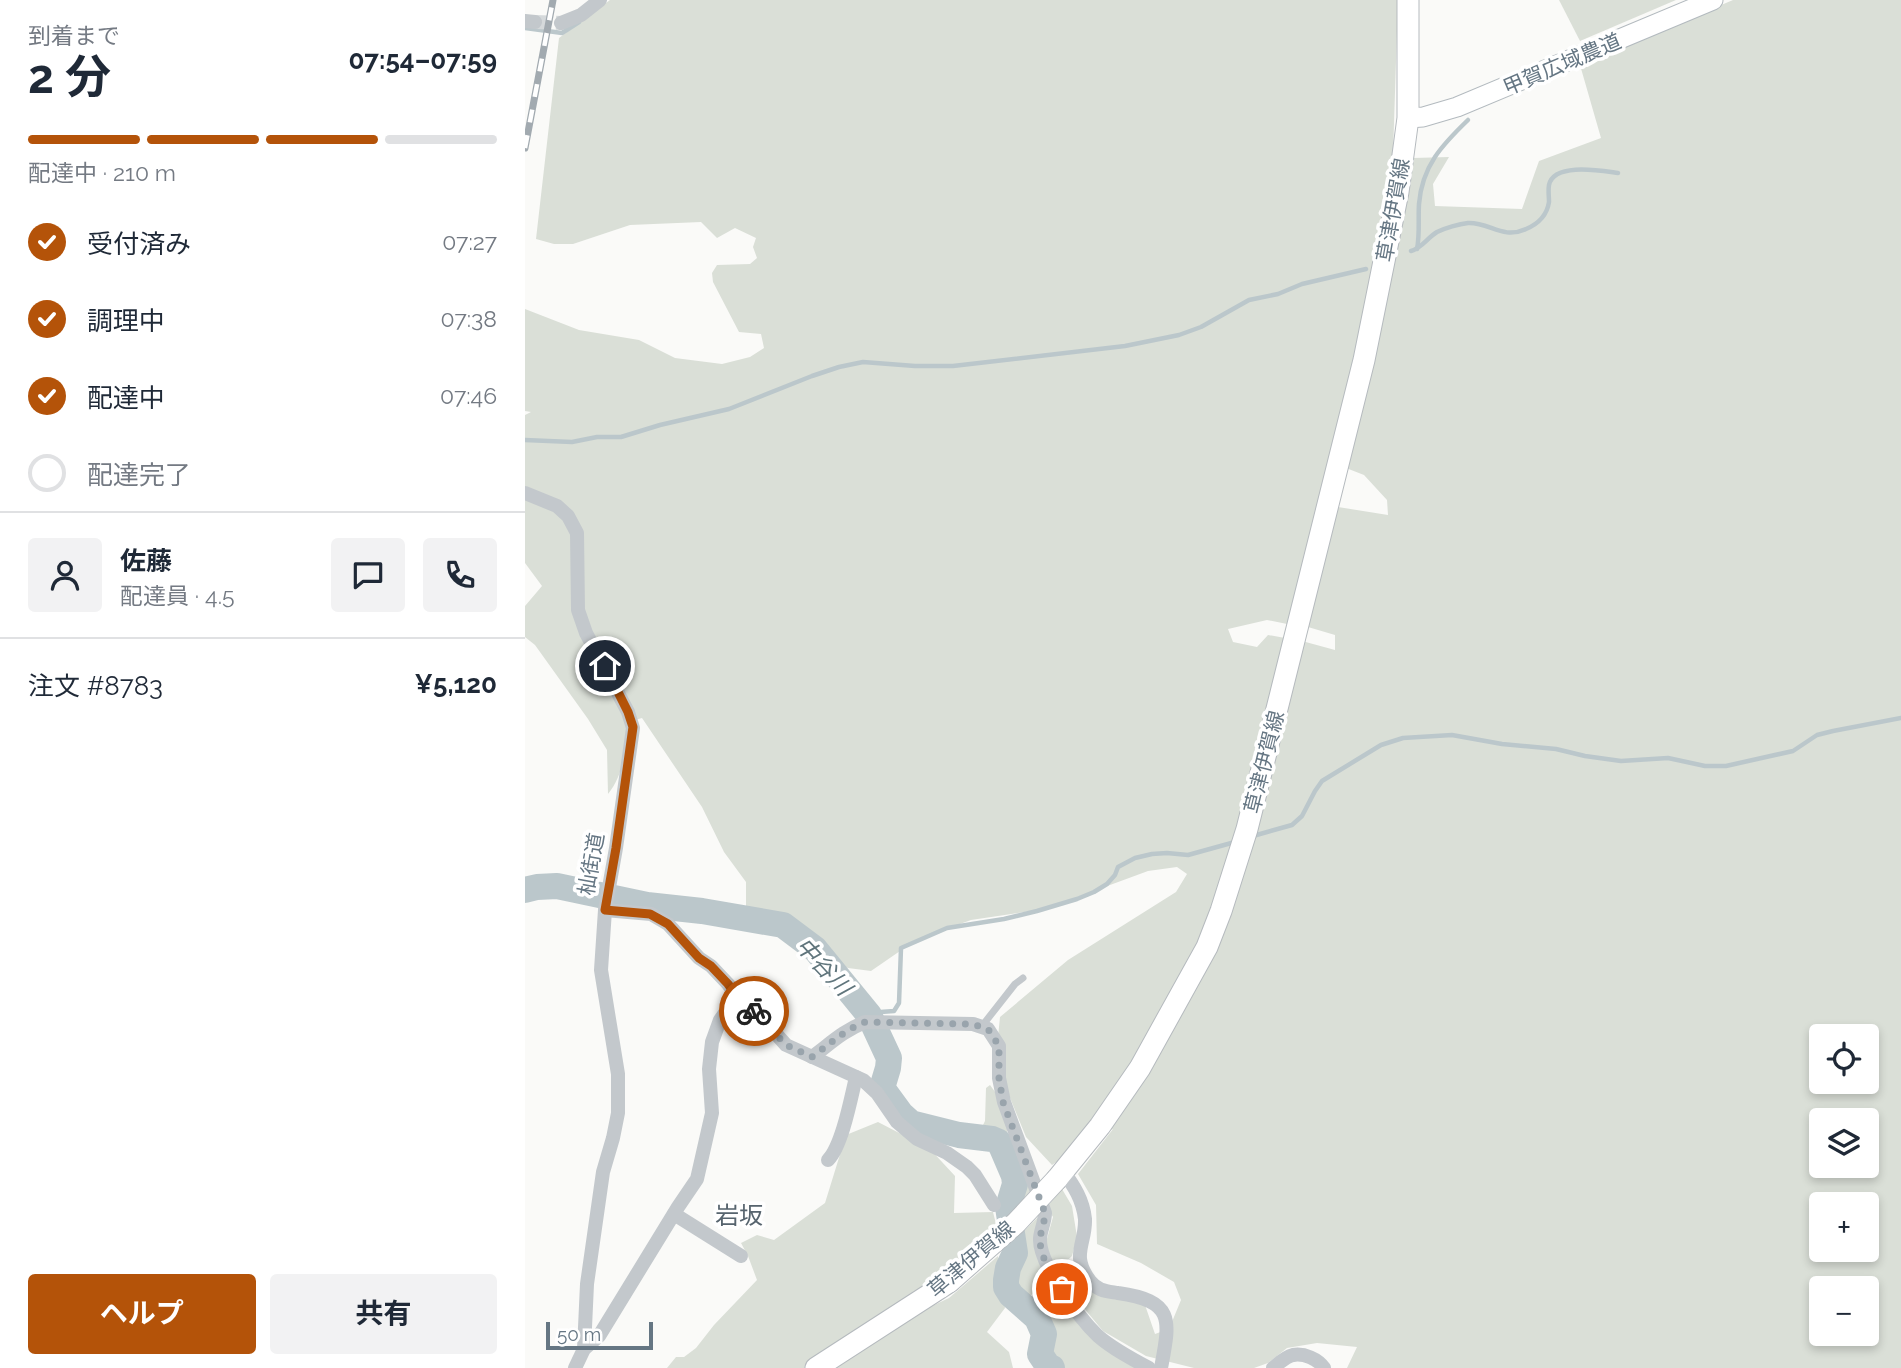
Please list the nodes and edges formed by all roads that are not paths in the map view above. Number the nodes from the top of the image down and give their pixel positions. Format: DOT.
graph roads {
  1 [pos="600,0"];
  2 [pos="1408,0"];
  3 [pos="1713,0"];
  4 [pos="561,23"];
  5 [pos="1408,118"];
  6 [pos="525,493"];
  7 [pos="606,904"];
  8 [pos="1023,978"];
  9 [pos="737,996"];
  10 [pos="981,1027"];
  11 [pos="812,1057"];
  12 [pos="856,1077"];
  13 [pos="828,1160"];
  14 [pos="1060,1175"];
  15 [pos="994,1205"];
  16 [pos="674,1214"];
  17 [pos="741,1256"];
  18 [pos="584,1349"];
  19 [pos="575,1368"];
  20 [pos="816,1368"];
  21 [pos="1149,1368"];
  22 [pos="1161,1368"];
  23 [pos="1273,1368"];
  24 [pos="1324,1368"];
  1 -- 4 [label="street"];
  2 -- 5 [label="main road, 草津伊賀線"];
  3 -- 5 [label="street, 甲賀広域農道"];
  5 -- 14 [label="main road, 草津伊賀線"];
  6 -- 7 [label="street, 杣街道"];
  7 -- 9 [label="street, 杣街道"];
  7 -- 18 [label="street"];
  8 -- 10 [label="lane"];
  9 -- 11 [label="street, 杣街道"];
  9 -- 16 [label="street"];
  10 -- 11 [label="street"];
  10 -- 21 [label="street"];
  11 -- 12 [label="street, 杣街道"];
  12 -- 13 [label="street"];
  12 -- 15 [label="street, 杣街道"];
  14 -- 20 [label="main road, 草津伊賀線, bridge"];
  14 -- 22 [label="street"];
  16 -- 17 [label="street"];
  16 -- 18 [label="street"];
  18 -- 19 [label="street"];
  23 -- 24 [label="street"];
}
